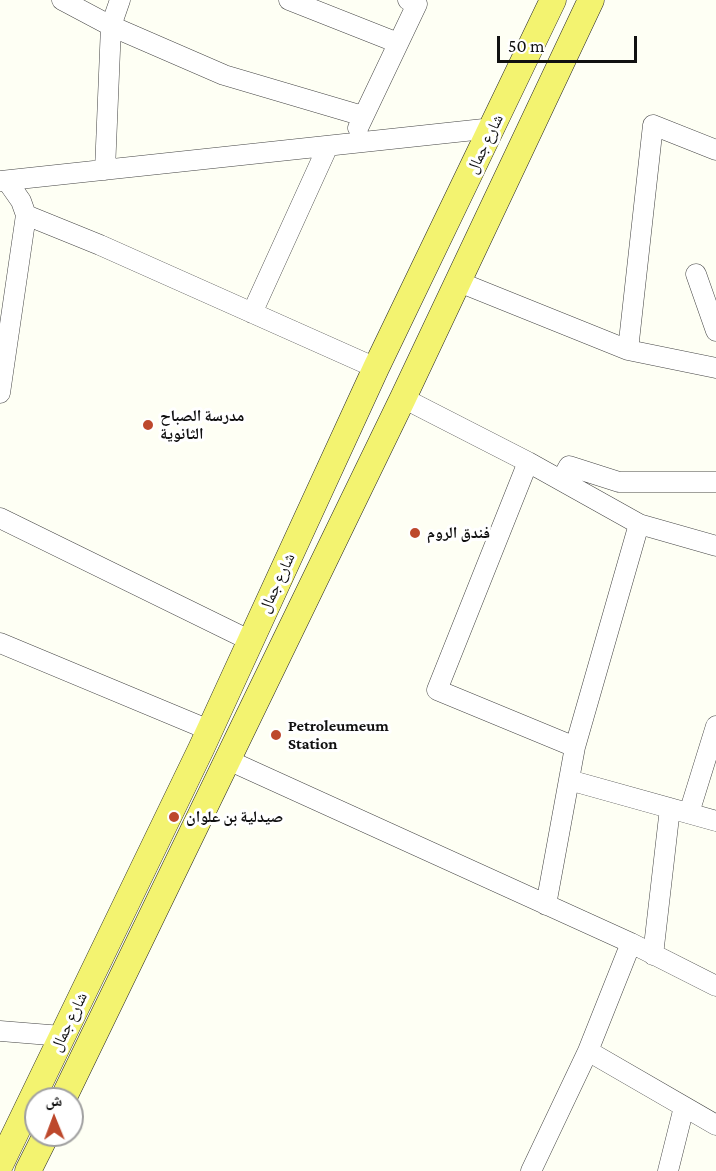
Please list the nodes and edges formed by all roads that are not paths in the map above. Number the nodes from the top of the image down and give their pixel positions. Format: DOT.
graph roads {
  1 [pos="63,0"];
  2 [pos="120,0"];
  3 [pos="288,0"];
  4 [pos="408,0"];
  5 [pos="553,0"];
  6 [pos="591,0"];
  7 [pos="111,26"];
  8 [pos="398,43"];
  9 [pos="363,116"];
  10 [pos="493,128"];
  11 [pos="350,144"];
  12 [pos="328,146"];
  13 [pos="716,150"];
  14 [pos="105,170"];
  15 [pos="4,181"];
  16 [pos="26,215"];
  17 [pos="696,274"];
  18 [pos="459,282"];
  19 [pos="252,313"];
  20 [pos="715,326"];
  21 [pos="628,350"];
  22 [pos="376,368"];
  23 [pos="716,368"];
  24 [pos="0,393"];
  25 [pos="403,398"];
  26 [pos="528,462"];
  27 [pos="561,480"];
  28 [pos="716,482"];
  29 [pos="0,518"];
  30 [pos="639,524"];
  31 [pos="716,546"];
  32 [pos="1,639"];
  33 [pos="251,641"];
  34 [pos="716,726"];
  35 [pos="205,740"];
  36 [pos="575,747"];
  37 [pos="228,760"];
  38 [pos="569,780"];
  39 [pos="680,811"];
  40 [pos="716,821"];
  41 [pos="546,905"];
  42 [pos="631,944"];
  43 [pos="653,955"];
  44 [pos="716,986"];
  45 [pos="0,1031"];
  46 [pos="62,1036"];
  47 [pos="588,1052"];
  48 [pos="69,1087"];
  49 [pos="684,1107"];
  50 [pos="716,1125"];
  51 [pos="40,1147"];
  52 [pos="3,1151"];
  53 [pos="28,1171"];
  54 [pos="531,1171"];
  55 [pos="668,1171"];
  1 -- 7 [label="street"];
  2 -- 7 [label="street"];
  3 -- 8 [label="street"];
  4 -- 8 [label="street"];
  5 -- 10 [label="main road, شارع جمال"];
  6 -- 18 [label="main road, شارع جمال"];
  7 -- 9 [label="street"];
  7 -- 14 [label="street"];
  8 -- 9 [label="street"];
  9 -- 11 [label="street"];
  10 -- 11 [label="street"];
  10 -- 22 [label="main road, شارع جمال"];
  11 -- 12 [label="street"];
  12 -- 14 [label="street"];
  12 -- 19 [label="street"];
  13 -- 21 [label="street"];
  14 -- 15 [label="street"];
  15 -- 16 [label="street"];
  16 -- 19 [label="street"];
  16 -- 24 [label="street"];
  17 -- 20 [label="street"];
  18 -- 21 [label="street"];
  18 -- 25 [label="main road, شارع جمال"];
  19 -- 22 [label="street"];
  21 -- 23 [label="street"];
  22 -- 33 [label="main road, شارع جمال"];
  25 -- 26 [label="street"];
  25 -- 37 [label="main road, شارع جمال"];
  26 -- 27 [label="street"];
  26 -- 36 [label="street"];
  27 -- 28 [label="street"];
  27 -- 30 [label="street"];
  29 -- 33 [label="street"];
  30 -- 31 [label="street"];
  30 -- 36 [label="street"];
  32 -- 35 [label="street"];
  33 -- 35 [label="main road, شارع جمال"];
  34 -- 39 [label="street"];
  35 -- 37 [label="main road"];
  35 -- 46 [label="main road, شارع جمال"];
  36 -- 38 [label="street"];
  37 -- 41 [label="street"];
  37 -- 48 [label="main road, شارع جمال"];
  38 -- 39 [label="street"];
  38 -- 41 [label="street"];
  39 -- 40 [label="street"];
  39 -- 43 [label="street"];
  41 -- 42 [label="street"];
  42 -- 43 [label="street"];
  42 -- 47 [label="street"];
  43 -- 44 [label="street"];
  45 -- 46 [label="street"];
  46 -- 52 [label="main road, شارع جمال"];
  47 -- 49 [label="street"];
  47 -- 54 [label="street"];
  49 -- 50 [label="street"];
  49 -- 55 [label="street"];
  51 -- 53 [label="main road"];
}
